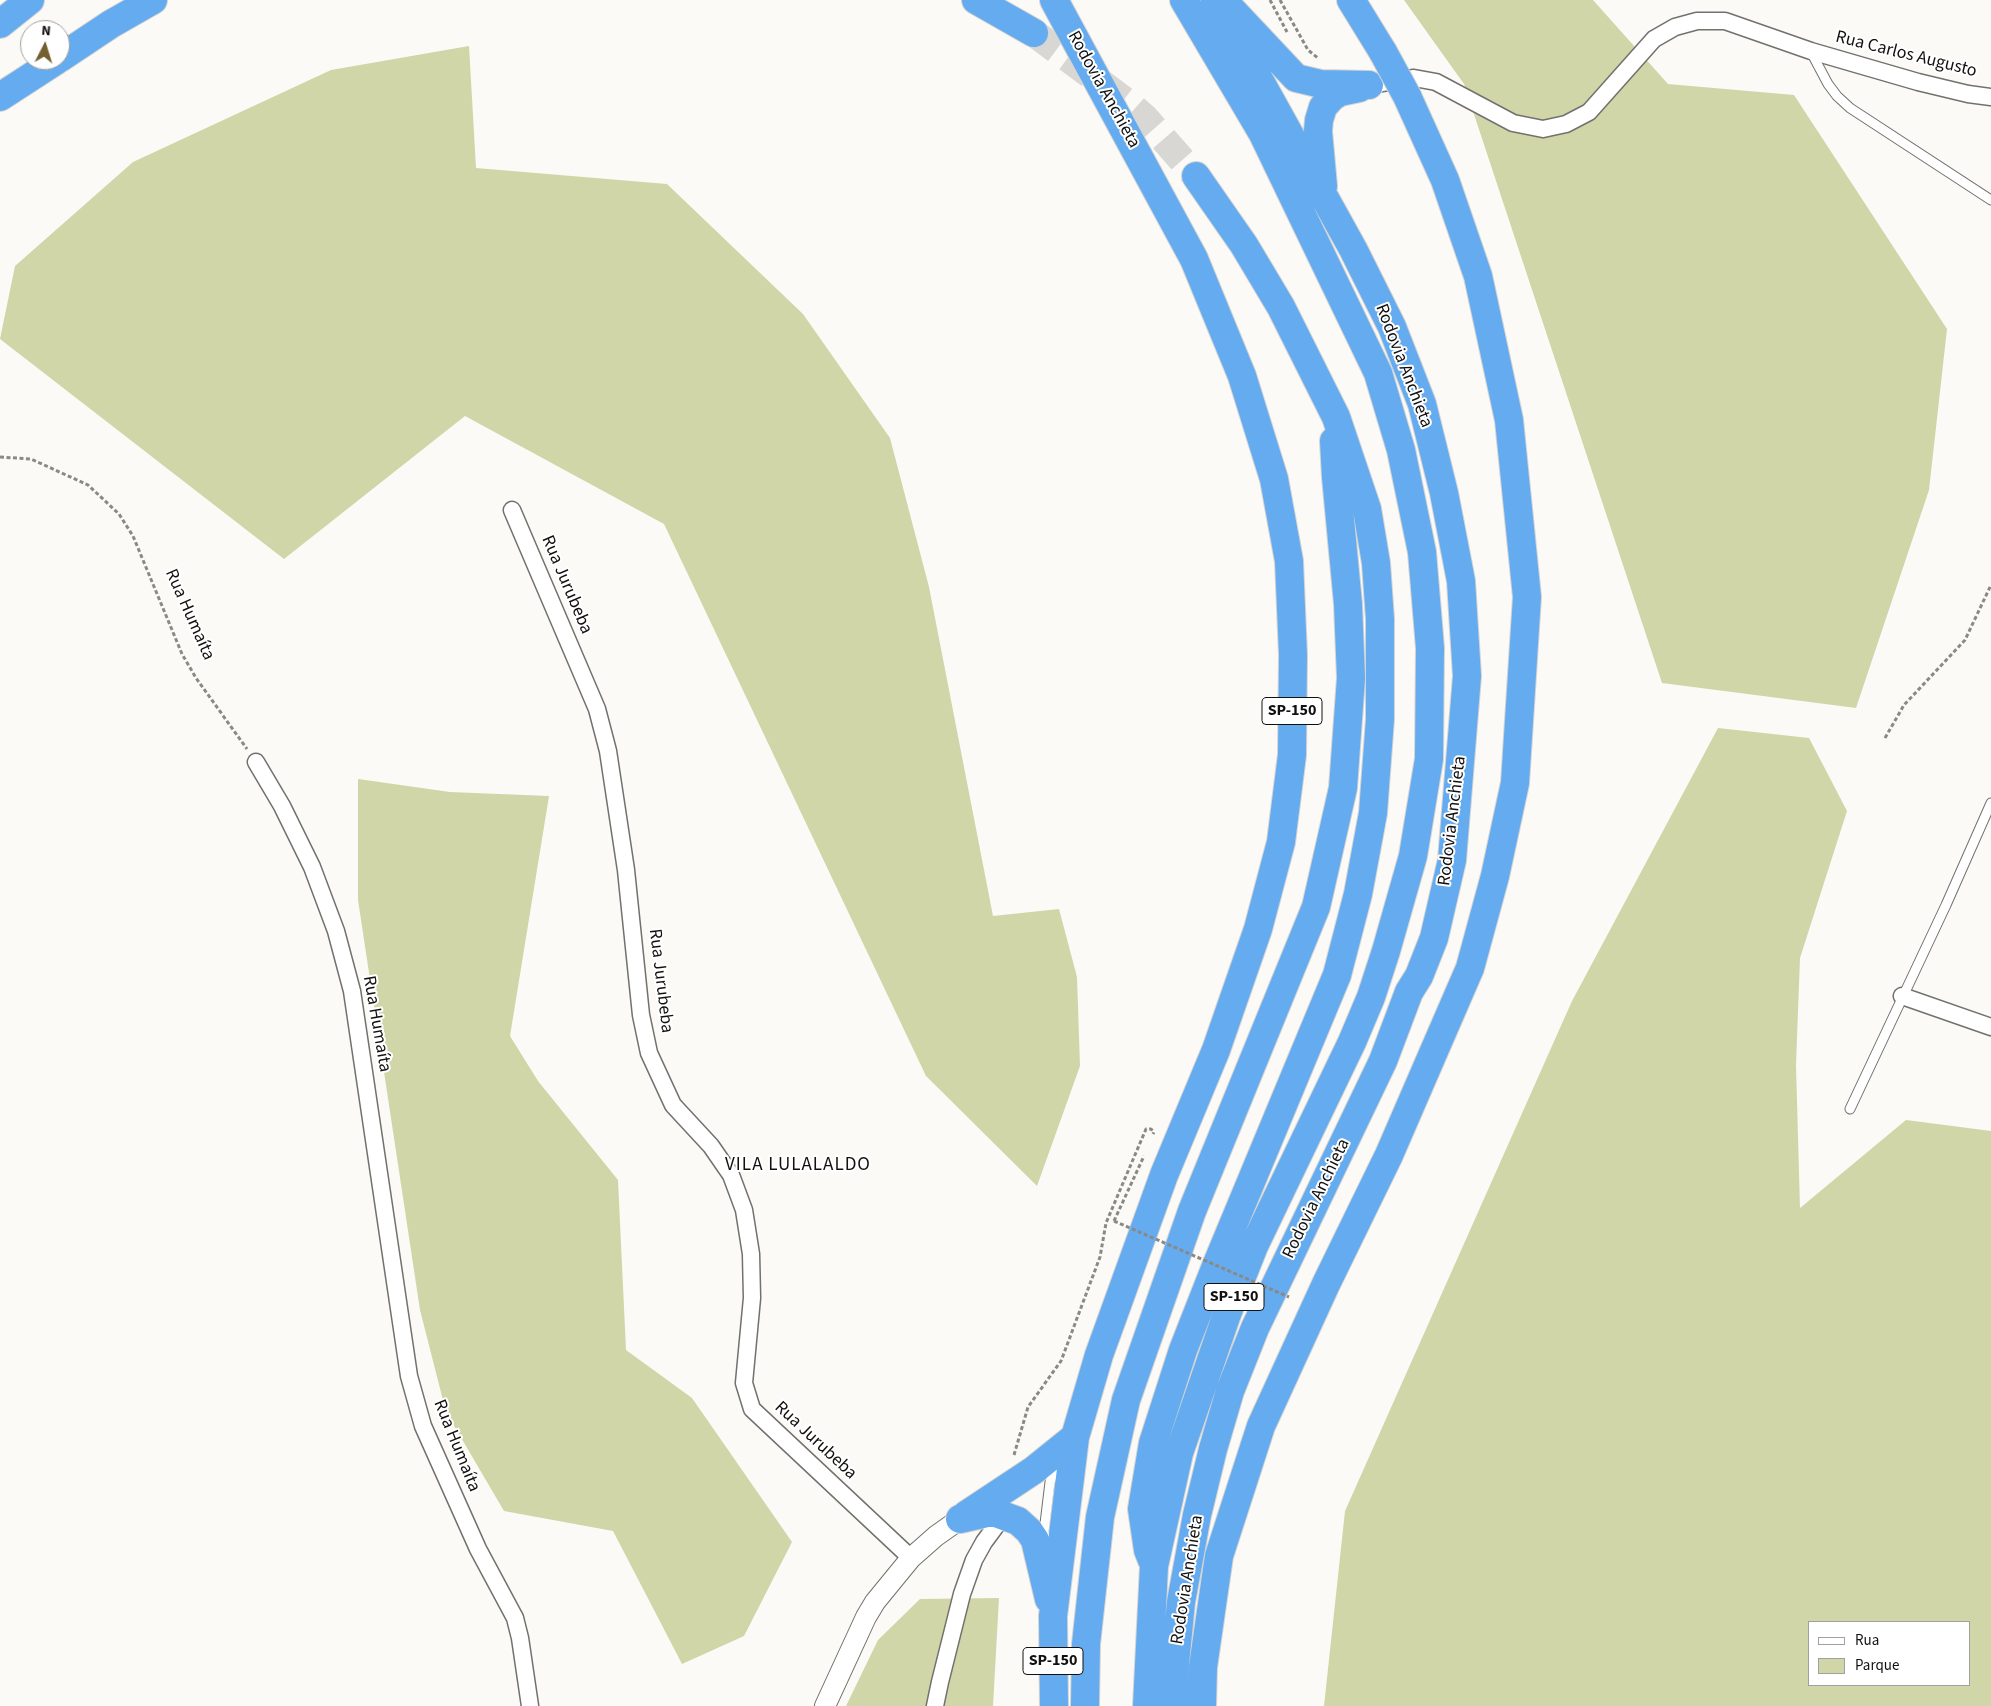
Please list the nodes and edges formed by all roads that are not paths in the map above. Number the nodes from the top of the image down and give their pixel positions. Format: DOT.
graph roads {
  1 [pos="30,0"];
  2 [pos="153,0"];
  3 [pos="976,0"];
  4 [pos="1054,0"];
  5 [pos="1184,0"];
  6 [pos="1214,0"];
  7 [pos="1222,0"];
  8 [pos="1352,0"];
  9 [pos="0,24"];
  10 [pos="1034,33"];
  11 [pos="70,51"];
  12 [pos="1811,51"];
  13 [pos="42,70"];
  14 [pos="1369,85"];
  15 [pos="0,97"];
  16 [pos="1991,97"];
  17 [pos="1196,176"];
  18 [pos="1324,195"];
  19 [pos="1991,200"];
  20 [pos="1336,417"];
  21 [pos="512,510"];
  22 [pos="256,762"];
  23 [pos="1991,803"];
  24 [pos="1902,996"];
  25 [pos="1991,1027"];
  26 [pos="1850,1109"];
  27 [pos="1075,1437"];
  28 [pos="1004,1502"];
  29 [pos="960,1519"];
  30 [pos="911,1558"];
  31 [pos="1154,1566"];
  32 [pos="1053,1616"];
  33 [pos="530,1706"];
  34 [pos="825,1706"];
  35 [pos="935,1706"];
  36 [pos="1054,1706"];
  37 [pos="1085,1706"];
  38 [pos="1147,1706"];
  39 [pos="1174,1706"];
  40 [pos="1202,1706"];
  1 -- 9 [label="highway"];
  2 -- 11 [label="highway"];
  3 -- 10 [label="highway"];
  4 -- 27 [label="highway, Rodovia Anchieta / SP-150"];
  5 -- 31 [label="highway, Rodovia Anchieta / SP-150"];
  6 -- 18 [label="highway, Rodovia Anchieta / SP-150"];
  7 -- 14 [label="highway"];
  8 -- 40 [label="highway, bridge"];
  12 -- 14 [label="street, Rua Carlos Augusto"];
  12 -- 16 [label="street, Rua Carlos Augusto"];
  12 -- 19 [label="lane"];
  13 -- 15 [label="highway"];
  14 -- 18 [label="highway"];
  17 -- 20 [label="highway"];
  18 -- 39 [label="highway, Rodovia Anchieta / SP-150"];
  20 -- 31 [label="highway"];
  20 -- 37 [label="highway"];
  21 -- 30 [label="street, Rua Jurubeba"];
  22 -- 33 [label="street, Rua Humaíta"];
  23 -- 24 [label="lane"];
  24 -- 25 [label="street"];
  24 -- 26 [label="lane"];
  27 -- 28 [label="highway"];
  27 -- 32 [label="highway, Rodovia Anchieta / SP-150"];
  28 -- 29 [label="highway"];
  28 -- 32 [label="highway"];
  28 -- 35 [label="street"];
  29 -- 30 [label="street"];
  30 -- 34 [label="street"];
  31 -- 38 [label="highway, Rodovia Anchieta / SP-150"];
  32 -- 36 [label="highway, Rodovia Anchieta / SP-150"];
}
